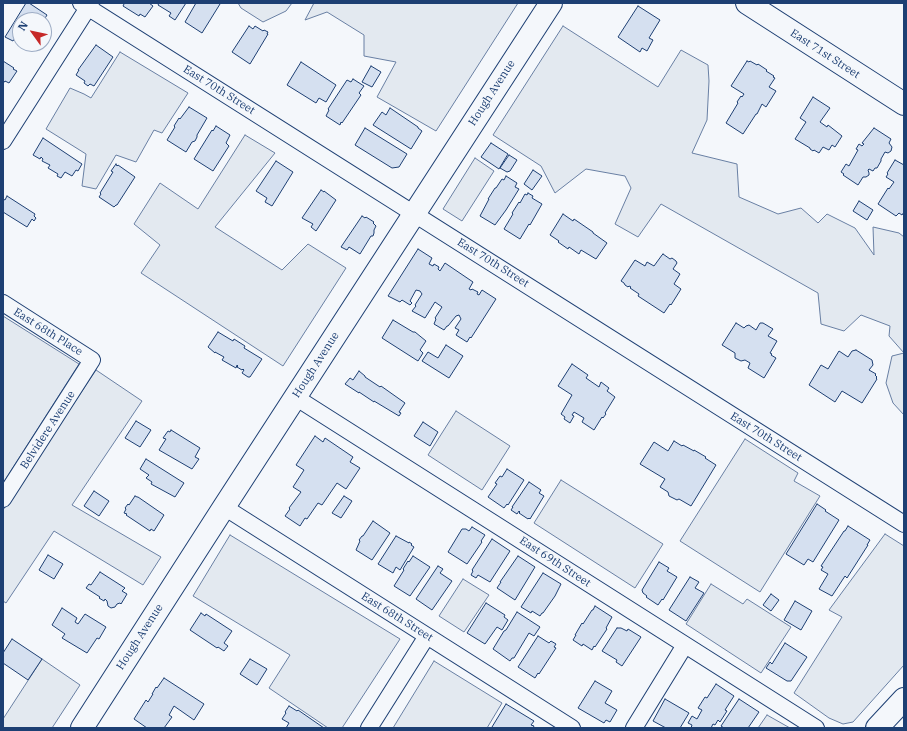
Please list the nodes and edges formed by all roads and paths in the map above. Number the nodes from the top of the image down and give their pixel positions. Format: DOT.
graph roads {
  1 [pos="551,3"];
  2 [pos="747,3"];
  3 [pos="87,4"];
  4 [pos="904,104"];
  5 [pos="3,141"];
  6 [pos="414,214"];
  7 [pos="3,304"];
  8 [pos="92,360"];
  9 [pos="295,397"];
  10 [pos="3,500"];
  11 [pos="224,507"];
  12 [pos="904,524"];
  13 [pos="427,636"];
  14 [pos="685,645"];
  15 [pos="904,699"];
  16 [pos="82,728"];
  17 [pos="369,728"];
  18 [pos="572,728"];
  19 [pos="634,728"];
  20 [pos="816,728"];
  21 [pos="878,728"];
  1 -- 6 [label="street, Hough Avenue"];
  2 -- 4 [label="street, East 71st Street"];
  3 -- 5 [label="street"];
  3 -- 6 [label="street, East 70th Street"];
  6 -- 9 [label="street, Hough Avenue"];
  6 -- 12 [label="street, East 70th Street"];
  7 -- 8 [label="street, East 68th Place"];
  8 -- 10 [label="street, Belvidere Avenue"];
  9 -- 11 [label="street, Hough Avenue"];
  9 -- 14 [label="street, East 69th Street"];
  11 -- 13 [label="street, East 68th Street"];
  11 -- 16 [label="street, Hough Avenue"];
  13 -- 17 [label="street"];
  13 -- 18 [label="street, East 68th Street"];
  14 -- 19 [label="street"];
  14 -- 20 [label="street, East 69th Street"];
  15 -- 21 [label="street"];
}
